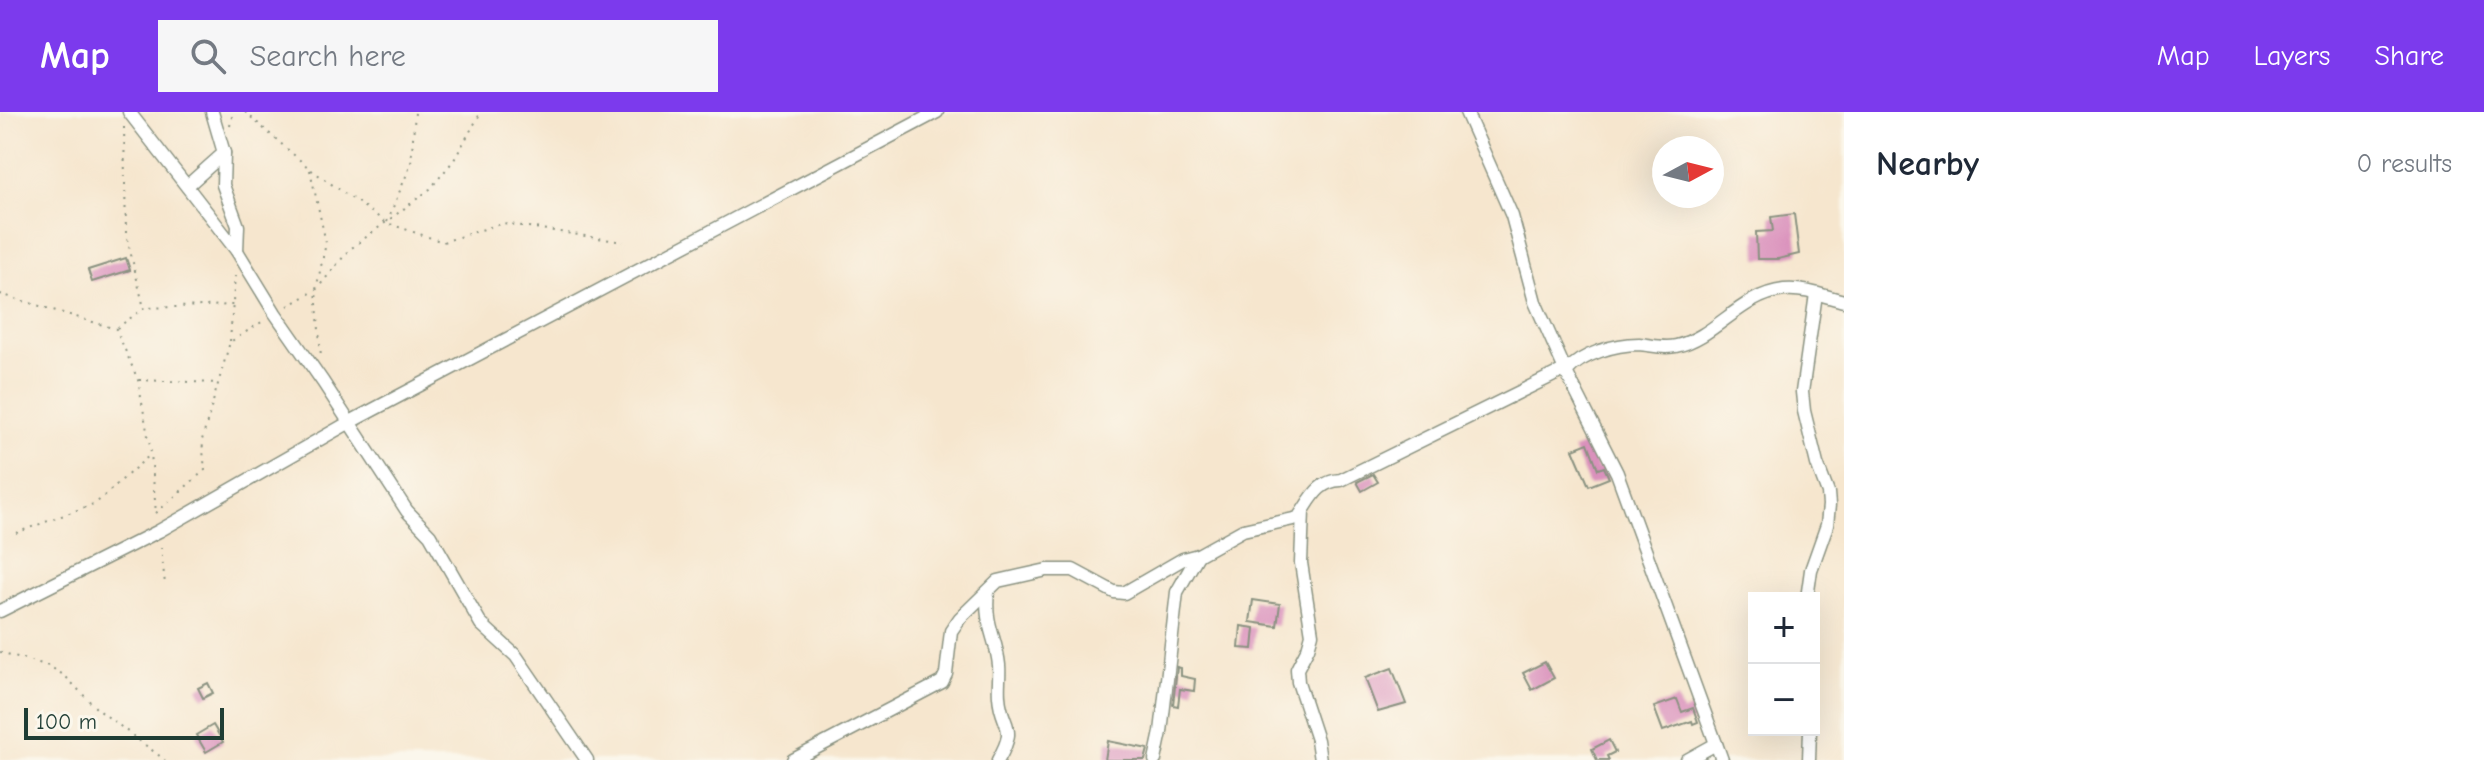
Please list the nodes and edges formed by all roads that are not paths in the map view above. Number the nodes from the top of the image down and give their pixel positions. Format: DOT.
graph roads {
  1 [pos="129,112"];
  2 [pos="212,112"];
  3 [pos="937,112"];
  4 [pos="1466,112"];
  5 [pos="224,153"];
  6 [pos="187,186"];
  7 [pos="237,251"];
  8 [pos="1816,294"];
  9 [pos="1844,301"];
  10 [pos="1566,372"];
  11 [pos="350,422"];
  12 [pos="1303,511"];
  13 [pos="1198,555"];
  14 [pos="988,592"];
  15 [pos="1808,592"];
  16 [pos="0,611"];
  17 [pos="1810,736"];
  18 [pos="1716,744"];
  19 [pos="587,760"];
  20 [pos="793,760"];
  21 [pos="998,760"];
  22 [pos="1155,760"];
  23 [pos="1320,760"];
  24 [pos="1687,760"];
  25 [pos="1722,760"];
  26 [pos="1809,760"];
  1 -- 6 [label="street"];
  2 -- 5 [label="street"];
  3 -- 11 [label="street"];
  4 -- 10 [label="street"];
  5 -- 6 [label="street"];
  5 -- 7 [label="street"];
  6 -- 7 [label="street"];
  7 -- 11 [label="street"];
  8 -- 9 [label="street"];
  8 -- 10 [label="street"];
  8 -- 15 [label="street"];
  10 -- 12 [label="street"];
  10 -- 18 [label="street"];
  11 -- 16 [label="street"];
  11 -- 19 [label="street"];
  12 -- 13 [label="street"];
  12 -- 23 [label="street"];
  13 -- 14 [label="street"];
  13 -- 22 [label="street"];
  14 -- 20 [label="street"];
  14 -- 21 [label="street"];
  17 -- 26 [label="street"];
  18 -- 24 [label="street"];
  18 -- 25 [label="street"];
}
